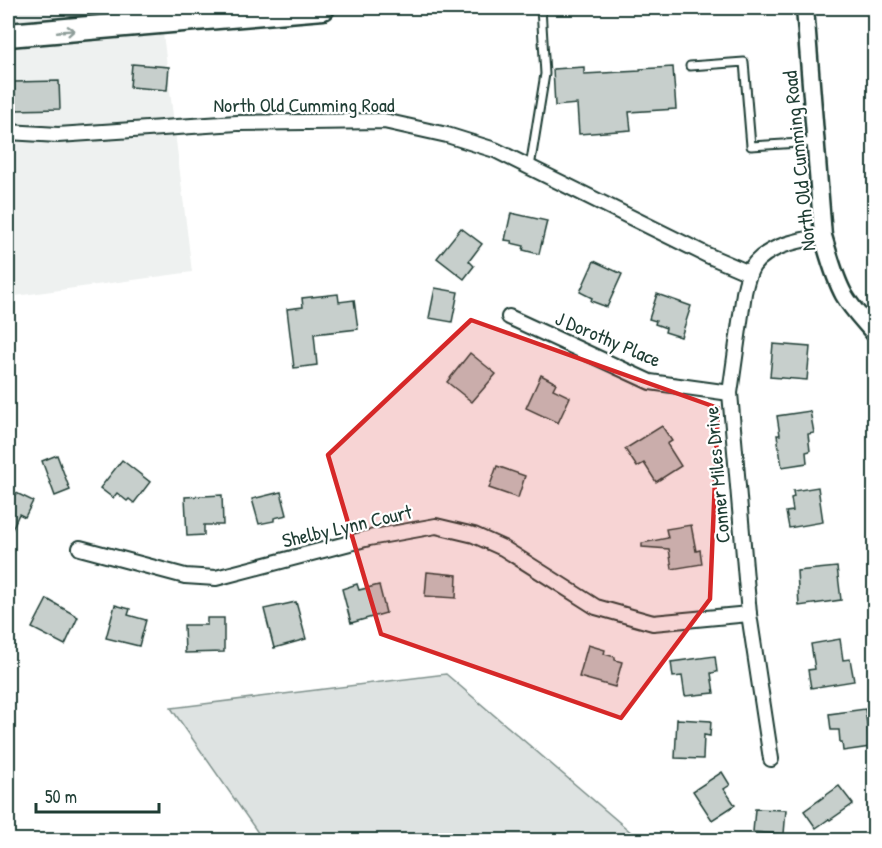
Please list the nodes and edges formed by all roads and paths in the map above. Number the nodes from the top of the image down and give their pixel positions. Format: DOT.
graph roads {
  1 [pos="323,8"];
  2 [pos="542,8"];
  3 [pos="806,8"];
  4 [pos="8,35"];
  5 [pos="690,66"];
  6 [pos="8,132"];
  7 [pos="816,142"];
  8 [pos="530,167"];
  9 [pos="823,236"];
  10 [pos="749,273"];
  11 [pos="509,317"];
  12 [pos="874,333"];
  13 [pos="730,393"];
  14 [pos="80,548"];
  15 [pos="749,614"];
  16 [pos="771,759"];
  4 -- 1 [label="highway, one-way"];
  2 -- 8 [label="lane"];
  3 -- 7 [label="street, North Old Cumming Road"];
  5 -- 7 [label="lane"];
  6 -- 8 [label="street, North Old Cumming Road"];
  7 -- 9 [label="street, North Old Cumming Road"];
  8 -- 10 [label="street, North Old Cumming Road"];
  9 -- 10 [label="street"];
  9 -- 12 [label="street, North Old Cumming Road"];
  10 -- 13 [label="street, Conner Miles Drive"];
  11 -- 13 [label="street, J Dorothy Place"];
  13 -- 15 [label="street, Conner Miles Drive"];
  14 -- 15 [label="street, Shelby Lynn Court"];
  15 -- 16 [label="street, Conner Miles Drive"];
}
